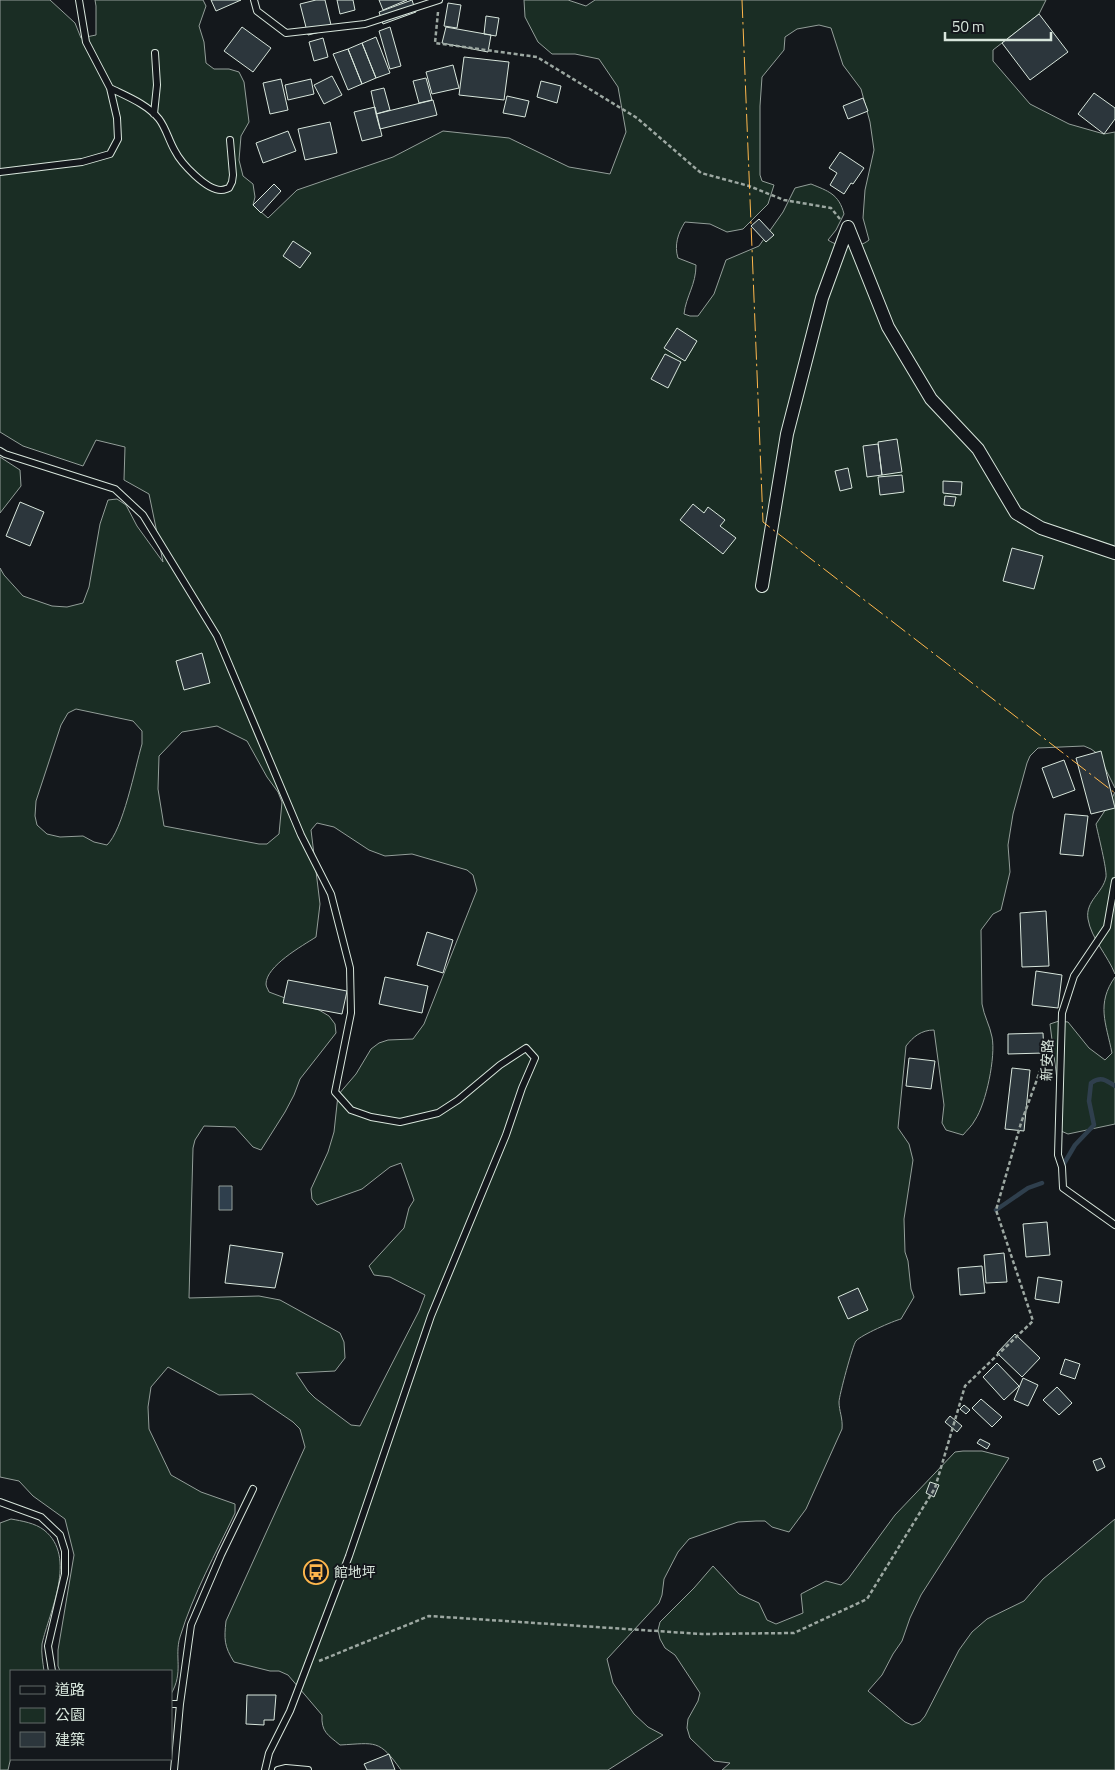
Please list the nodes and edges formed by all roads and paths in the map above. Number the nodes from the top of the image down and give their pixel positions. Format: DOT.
graph roads {
  1 [pos="79,0"];
  2 [pos="254,0"];
  3 [pos="439,1"];
  4 [pos="155,53"];
  5 [pos="110,88"];
  6 [pos="154,114"];
  7 [pos="230,140"];
  8 [pos="0,172"];
  9 [pos="848,227"];
  10 [pos="0,451"];
  11 [pos="1115,553"];
  12 [pos="762,586"];
  13 [pos="1115,881"];
  14 [pos="1052,1041"];
  15 [pos="1115,1224"];
  16 [pos="253,1489"];
  17 [pos="0,1502"];
  18 [pos="308,1665"];
  19 [pos="52,1670"];
  20 [pos="172,1704"];
  21 [pos="180,1704"];
  22 [pos="174,1770"];
  23 [pos="265,1770"];
  24 [pos="278,1770"];
  25 [pos="308,1770"];
  1 -- 5 [label="lane"];
  2 -- 3 [label="lane"];
  3 -- 9 [label="path"];
  4 -- 6 [label="lane"];
  5 -- 6 [label="lane"];
  5 -- 8 [label="lane"];
  6 -- 7 [label="lane"];
  9 -- 11 [label="street"];
  9 -- 12 [label="street"];
  10 -- 18 [label="lane"];
  13 -- 15 [label="lane, 新安路"];
  14 -- 18 [label="path"];
  16 -- 21 [label="lane"];
  17 -- 19 [label="lane"];
  18 -- 23 [label="lane"];
  20 -- 21 [label="lane"];
  21 -- 22 [label="lane"];
  24 -- 25 [label="lane"];
}
